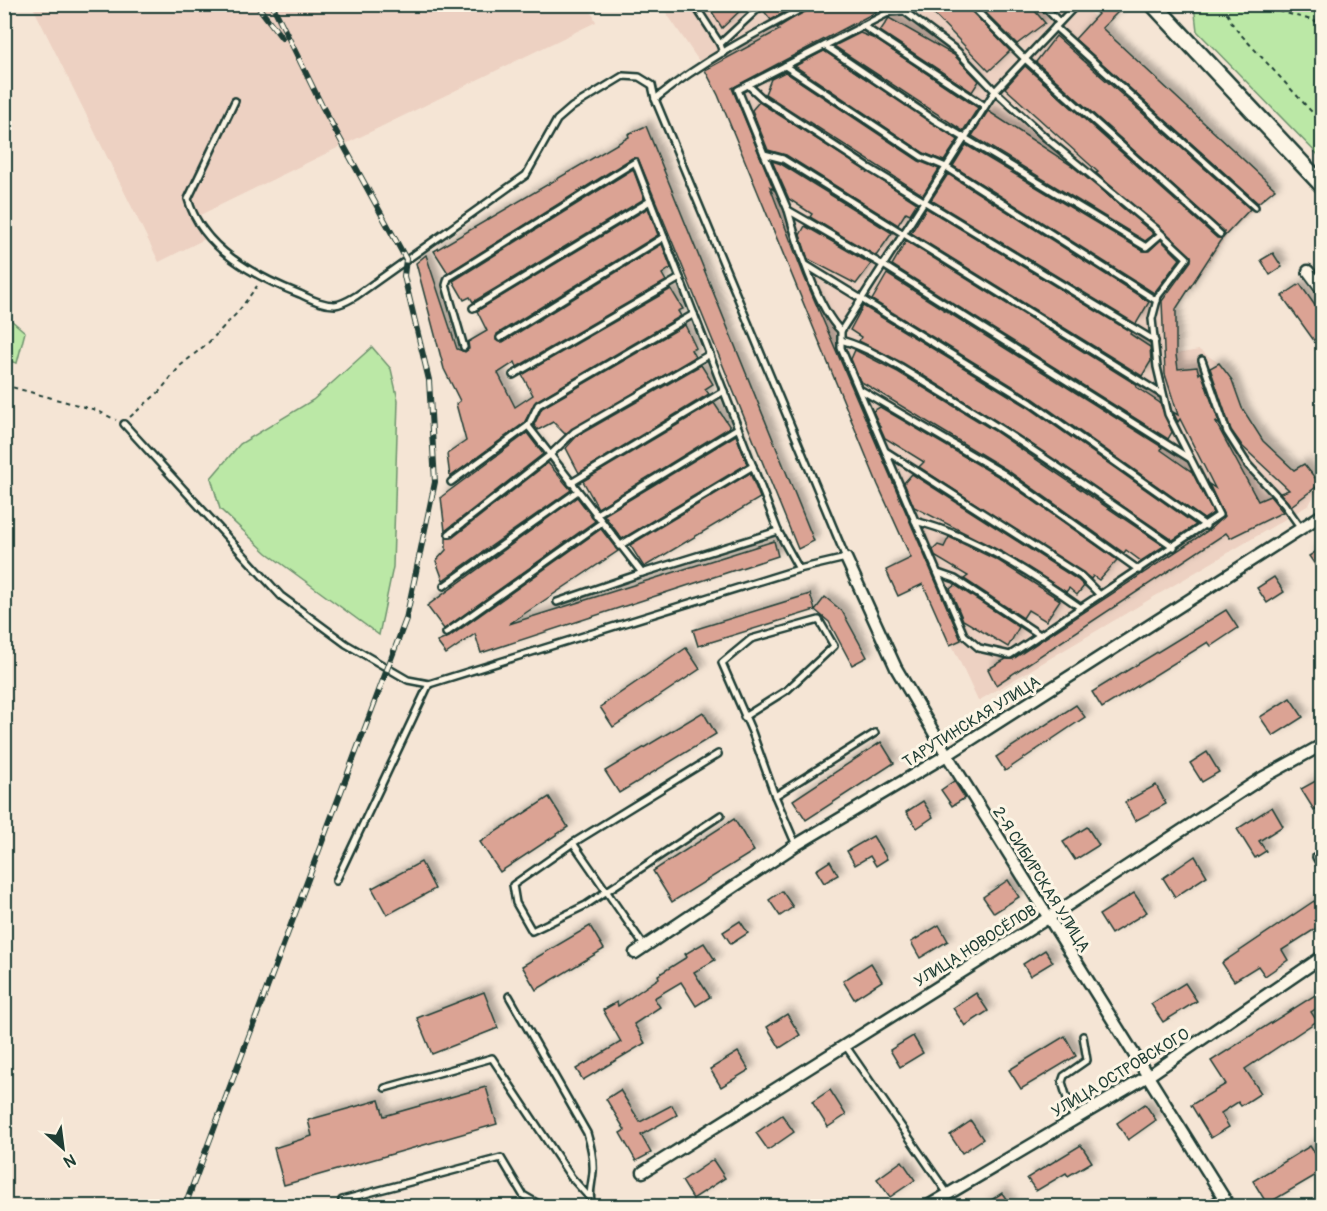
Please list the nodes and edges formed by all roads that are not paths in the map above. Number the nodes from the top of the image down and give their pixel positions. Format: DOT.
graph roads {
  1 [pos="763,4"];
  2 [pos="811,4"];
  3 [pos="970,4"];
  4 [pos="1042,4"];
  5 [pos="1077,4"];
  6 [pos="1153,4"];
  7 [pos="696,5"];
  8 [pos="1057,25"];
  9 [pos="863,26"];
  10 [pos="720,44"];
  11 [pos="825,46"];
  12 [pos="723,53"];
  13 [pos="1025,59"];
  14 [pos="785,66"];
  15 [pos="748,85"];
  16 [pos="995,91"];
  17 [pos="655,99"];
  18 [pos="235,101"];
  19 [pos="985,106"];
  20 [pos="966,136"];
  21 [pos="764,154"];
  22 [pos="946,167"];
  23 [pos="1323,185"];
  24 [pos="925,200"];
  25 [pos="650,201"];
  26 [pos="1255,207"];
  27 [pos="788,210"];
  28 [pos="903,234"];
  29 [pos="1161,234"];
  30 [pos="1220,234"];
  31 [pos="664,237"];
  32 [pos="806,265"];
  33 [pos="883,266"];
  34 [pos="1308,271"];
  35 [pos="680,278"];
  36 [pos="1323,290"];
  37 [pos="862,298"];
  38 [pos="1157,301"];
  39 [pos="473,309"];
  40 [pos="694,314"];
  41 [pos="841,331"];
  42 [pos="500,338"];
  43 [pos="841,340"];
  44 [pos="1155,341"];
  45 [pos="464,348"];
  46 [pos="710,354"];
  47 [pos="1202,360"];
  48 [pos="513,375"];
  49 [pos="859,389"];
  50 [pos="724,391"];
  51 [pos="1163,395"];
  52 [pos="123,424"];
  53 [pos="528,426"];
  54 [pos="738,428"];
  55 [pos="886,451"];
  56 [pos="550,455"];
  57 [pos="1191,459"];
  58 [pos="753,466"];
  59 [pos="451,482"];
  60 [pos="572,483"];
  61 [pos="578,491"];
  62 [pos="595,515"];
  63 [pos="1323,515"];
  64 [pos="915,521"];
  65 [pos="602,523"];
  66 [pos="1206,526"];
  67 [pos="1301,528"];
  68 [pos="778,531"];
  69 [pos="449,534"];
  70 [pos="619,546"];
  71 [pos="1174,547"];
  72 [pos="846,558"];
  73 [pos="799,569"];
  74 [pos="1139,570"];
  75 [pos="642,573"];
  76 [pos="938,573"];
  77 [pos="444,586"];
  78 [pos="1100,596"];
  79 [pos="556,602"];
  80 [pos="1081,608"];
  81 [pos="446,633"];
  82 [pos="1040,635"];
  83 [pos="429,684"];
  84 [pos="744,717"];
  85 [pos="875,733"];
  86 [pos="1323,745"];
  87 [pos="718,754"];
  88 [pos="947,755"];
  89 [pos="775,796"];
  90 [pos="721,815"];
  91 [pos="573,843"];
  92 [pos="796,845"];
  93 [pos="1316,857"];
  94 [pos="1323,868"];
  95 [pos="336,881"];
  96 [pos="606,890"];
  97 [pos="1048,918"];
  98 [pos="640,950"];
  99 [pos="1323,957"];
  100 [pos="509,996"];
  101 [pos="1083,1036"];
  102 [pos="844,1044"];
  103 [pos="1148,1076"];
  104 [pos="385,1088"];
  105 [pos="1073,1118"];
  106 [pos="644,1172"];
  107 [pos="948,1194"];
  108 [pos="1222,1196"];
  109 [pos="589,1197"];
  110 [pos="342,1200"];
  111 [pos="542,1206"];
  112 [pos="592,1206"];
  113 [pos="928,1206"];
  114 [pos="1207,1206"];
  115 [pos="1229,1206"];
  1 -- 10 [label="lane"];
  2 -- 12 [label="lane"];
  3 -- 13 [label="lane"];
  4 -- 8 [label="lane"];
  5 -- 8 [label="lane"];
  6 -- 23 [label="main road"];
  7 -- 10 [label="lane"];
  8 -- 13 [label="lane"];
  8 -- 26 [label="lane"];
  9 -- 11 [label="lane"];
  9 -- 16 [label="lane"];
  9 -- 19 [label="lane"];
  10 -- 12 [label="lane"];
  11 -- 14 [label="lane"];
  11 -- 20 [label="lane"];
  12 -- 17 [label="lane"];
  13 -- 16 [label="lane"];
  13 -- 30 [label="lane"];
  14 -- 15 [label="lane"];
  14 -- 22 [label="lane"];
  15 -- 21 [label="lane"];
  15 -- 24 [label="lane"];
  16 -- 19 [label="lane"];
  16 -- 29 [label="lane"];
  17 -- 18 [label="lane"];
  17 -- 72 [label="lane"];
  19 -- 20 [label="lane"];
  20 -- 22 [label="lane"];
  20 -- 29 [label="lane"];
  21 -- 27 [label="lane"];
  21 -- 28 [label="lane"];
  22 -- 24 [label="lane"];
  22 -- 38 [label="lane"];
  24 -- 28 [label="lane"];
  24 -- 44 [label="lane"];
  25 -- 31 [label="lane"];
  25 -- 39 [label="lane"];
  25 -- 45 [label="lane"];
  27 -- 32 [label="lane"];
  27 -- 33 [label="lane"];
  28 -- 33 [label="lane"];
  28 -- 51 [label="lane"];
  29 -- 38 [label="lane"];
  31 -- 35 [label="lane"];
  31 -- 42 [label="lane"];
  32 -- 37 [label="lane"];
  32 -- 41 [label="lane"];
  33 -- 37 [label="lane"];
  33 -- 57 [label="lane"];
  34 -- 36 [label="street"];
  35 -- 40 [label="lane"];
  35 -- 48 [label="lane"];
  37 -- 41 [label="lane"];
  37 -- 66 [label="lane"];
  38 -- 44 [label="lane"];
  40 -- 46 [label="lane"];
  40 -- 53 [label="lane"];
  41 -- 43 [label="lane"];
  43 -- 49 [label="lane"];
  43 -- 71 [label="lane"];
  44 -- 51 [label="lane"];
  46 -- 50 [label="lane"];
  46 -- 56 [label="lane"];
  47 -- 67 [label="lane"];
  49 -- 55 [label="lane"];
  49 -- 74 [label="lane"];
  50 -- 54 [label="lane"];
  50 -- 60 [label="lane"];
  51 -- 57 [label="lane"];
  52 -- 83 [label="lane"];
  53 -- 56 [label="lane"];
  53 -- 59 [label="lane"];
  54 -- 58 [label="lane"];
  54 -- 62 [label="lane"];
  55 -- 64 [label="lane"];
  55 -- 78 [label="lane"];
  56 -- 60 [label="lane"];
  56 -- 69 [label="lane"];
  57 -- 66 [label="lane"];
  58 -- 68 [label="lane"];
  58 -- 70 [label="lane"];
  60 -- 61 [label="lane"];
  61 -- 62 [label="lane"];
  61 -- 77 [label="lane"];
  62 -- 65 [label="lane"];
  63 -- 67 [label="street, ТАРУТИНСКАЯ УЛИЦА"];
  64 -- 76 [label="lane"];
  64 -- 80 [label="lane"];
  65 -- 70 [label="lane"];
  65 -- 81 [label="lane"];
  66 -- 71 [label="lane"];
  67 -- 88 [label="street, ТАРУТИНСКАЯ УЛИЦА"];
  68 -- 73 [label="lane"];
  68 -- 75 [label="lane"];
  70 -- 75 [label="lane"];
  71 -- 74 [label="lane"];
  72 -- 73 [label="lane"];
  72 -- 88 [label="street, 2-Я СИБИРСКАЯ УЛИЦА"];
  73 -- 83 [label="lane"];
  74 -- 78 [label="lane"];
  75 -- 79 [label="lane"];
  76 -- 82 [label="lane"];
  76 -- 82 [label="lane"];
  78 -- 80 [label="lane"];
  80 -- 82 [label="lane"];
  83 -- 95 [label="lane"];
  84 -- 84 [label="lane"];
  84 -- 89 [label="lane"];
  85 -- 89 [label="lane"];
  86 -- 97 [label="street, УЛИЦА НОВОСЁЛОВ"];
  87 -- 91 [label="lane"];
  88 -- 92 [label="street, ТАРУТИНСКАЯ УЛИЦА"];
  88 -- 97 [label="street, 2-Я СИБИРСКАЯ УЛИЦА"];
  89 -- 92 [label="lane"];
  90 -- 96 [label="lane"];
  91 -- 96 [label="lane"];
  91 -- 96 [label="lane"];
  92 -- 98 [label="street, ТАРУТИНСКАЯ УЛИЦА"];
  93 -- 94 [label="lane"];
  96 -- 98 [label="lane"];
  97 -- 102 [label="street, УЛИЦА НОВОСЁЛОВ"];
  97 -- 103 [label="street, 2-Я СИБИРСКАЯ УЛИЦА"];
  99 -- 103 [label="street, УЛИЦА ОСТРОВСКОГО"];
  100 -- 109 [label="lane"];
  101 -- 105 [label="lane"];
  102 -- 106 [label="street, УЛИЦА НОВОСЁЛОВ"];
  102 -- 107 [label="lane"];
  103 -- 105 [label="street, УЛИЦА ОСТРОВСКОГО"];
  103 -- 108 [label="street, 2-Я СИБИРСКАЯ УЛИЦА"];
  104 -- 109 [label="lane"];
  105 -- 107 [label="street, УЛИЦА ОСТРОВСКОГО"];
  107 -- 113 [label="street, УЛИЦА ОСТРОВСКОГО"];
  108 -- 114 [label="lane"];
  108 -- 115 [label="street, 2-Я СИБИРСКАЯ УЛИЦА"];
  109 -- 112 [label="lane"];
  110 -- 111 [label="lane"];
}
